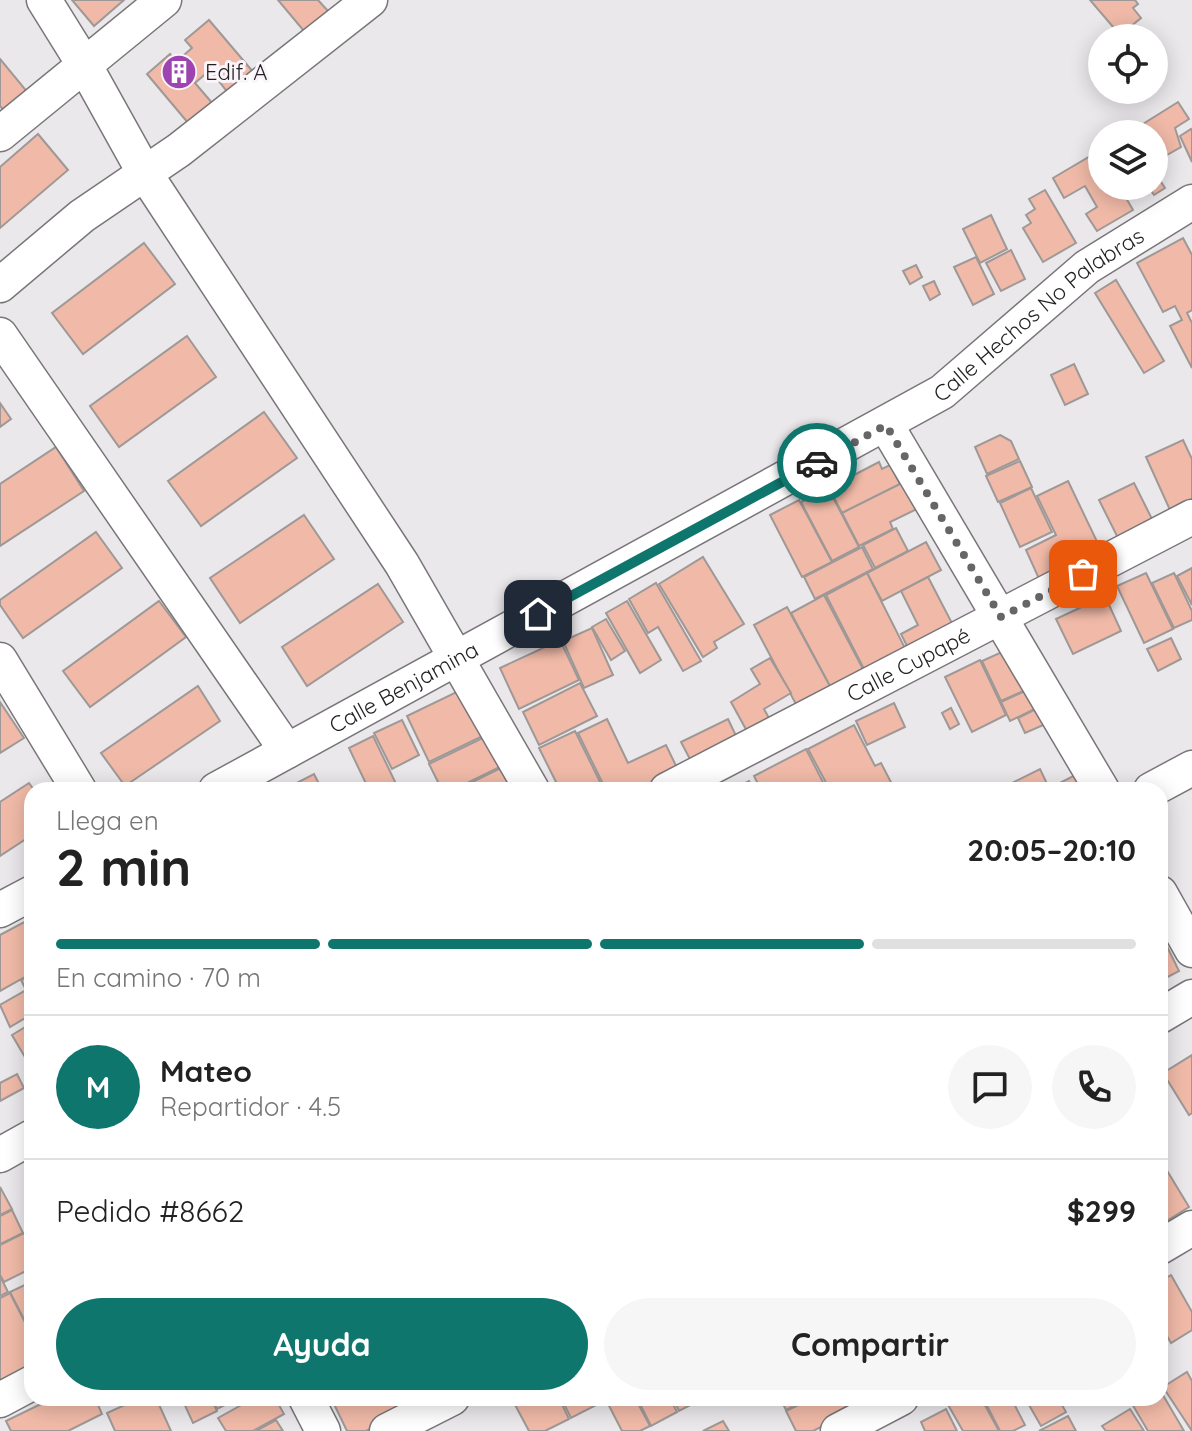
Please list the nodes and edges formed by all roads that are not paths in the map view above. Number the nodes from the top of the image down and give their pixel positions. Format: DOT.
graph roads {
  1 [pos="44,0"];
  2 [pos="164,0"];
  3 [pos="370,0"];
  4 [pos="85,66"];
  5 [pos="0,134"];
  6 [pos="144,172"];
  7 [pos="1192,202"];
  8 [pos="0,285"];
  9 [pos="0,335"];
  10 [pos="886,425"];
  11 [pos="1192,517"];
  12 [pos="1001,617"];
  13 [pos="457,658"];
  14 [pos="0,660"];
  15 [pos="287,751"];
  16 [pos="1192,768"];
  17 [pos="74,782"];
  18 [pos="231,782"];
  19 [pos="527,782"];
  20 [pos="682,782"];
  21 [pos="1097,782"];
  22 [pos="1166,782"];
  23 [pos="24,897"];
  24 [pos="1168,907"];
  25 [pos="0,910"];
  26 [pos="1192,950"];
  27 [pos="1192,997"];
  28 [pos="1168,1011"];
  29 [pos="24,1142"];
  30 [pos="0,1155"];
  31 [pos="1192,1228"];
  32 [pos="1168,1242"];
  33 [pos="24,1387"];
  34 [pos="0,1400"];
  35 [pos="310,1406"];
  36 [pos="436,1406"];
  37 [pos="887,1409"];
  38 [pos="323,1431"];
  39 [pos="387,1431"];
  40 [pos="838,1431"];
  1 -- 4 [label="street"];
  2 -- 4 [label="street"];
  3 -- 6 [label="street"];
  4 -- 5 [label="street"];
  4 -- 6 [label="street"];
  6 -- 8 [label="street"];
  6 -- 13 [label="street"];
  7 -- 10 [label="street, Calle Hechos No Palabras"];
  9 -- 15 [label="street"];
  10 -- 12 [label="street"];
  10 -- 13 [label="street, Calle Benjamina"];
  11 -- 12 [label="street, Calle Cupapé"];
  12 -- 20 [label="street, Calle Cupapé"];
  12 -- 21 [label="street"];
  13 -- 15 [label="street, Calle Benjamina"];
  13 -- 19 [label="street"];
  14 -- 17 [label="street"];
  15 -- 18 [label="street, Calle Benjamina"];
  16 -- 22 [label="street"];
  23 -- 25 [label="street"];
  24 -- 26 [label="street"];
  27 -- 28 [label="street"];
  29 -- 30 [label="street"];
  31 -- 32 [label="street"];
  33 -- 34 [label="street"];
  35 -- 38 [label="street"];
  36 -- 39 [label="street"];
  37 -- 40 [label="street"];
}
